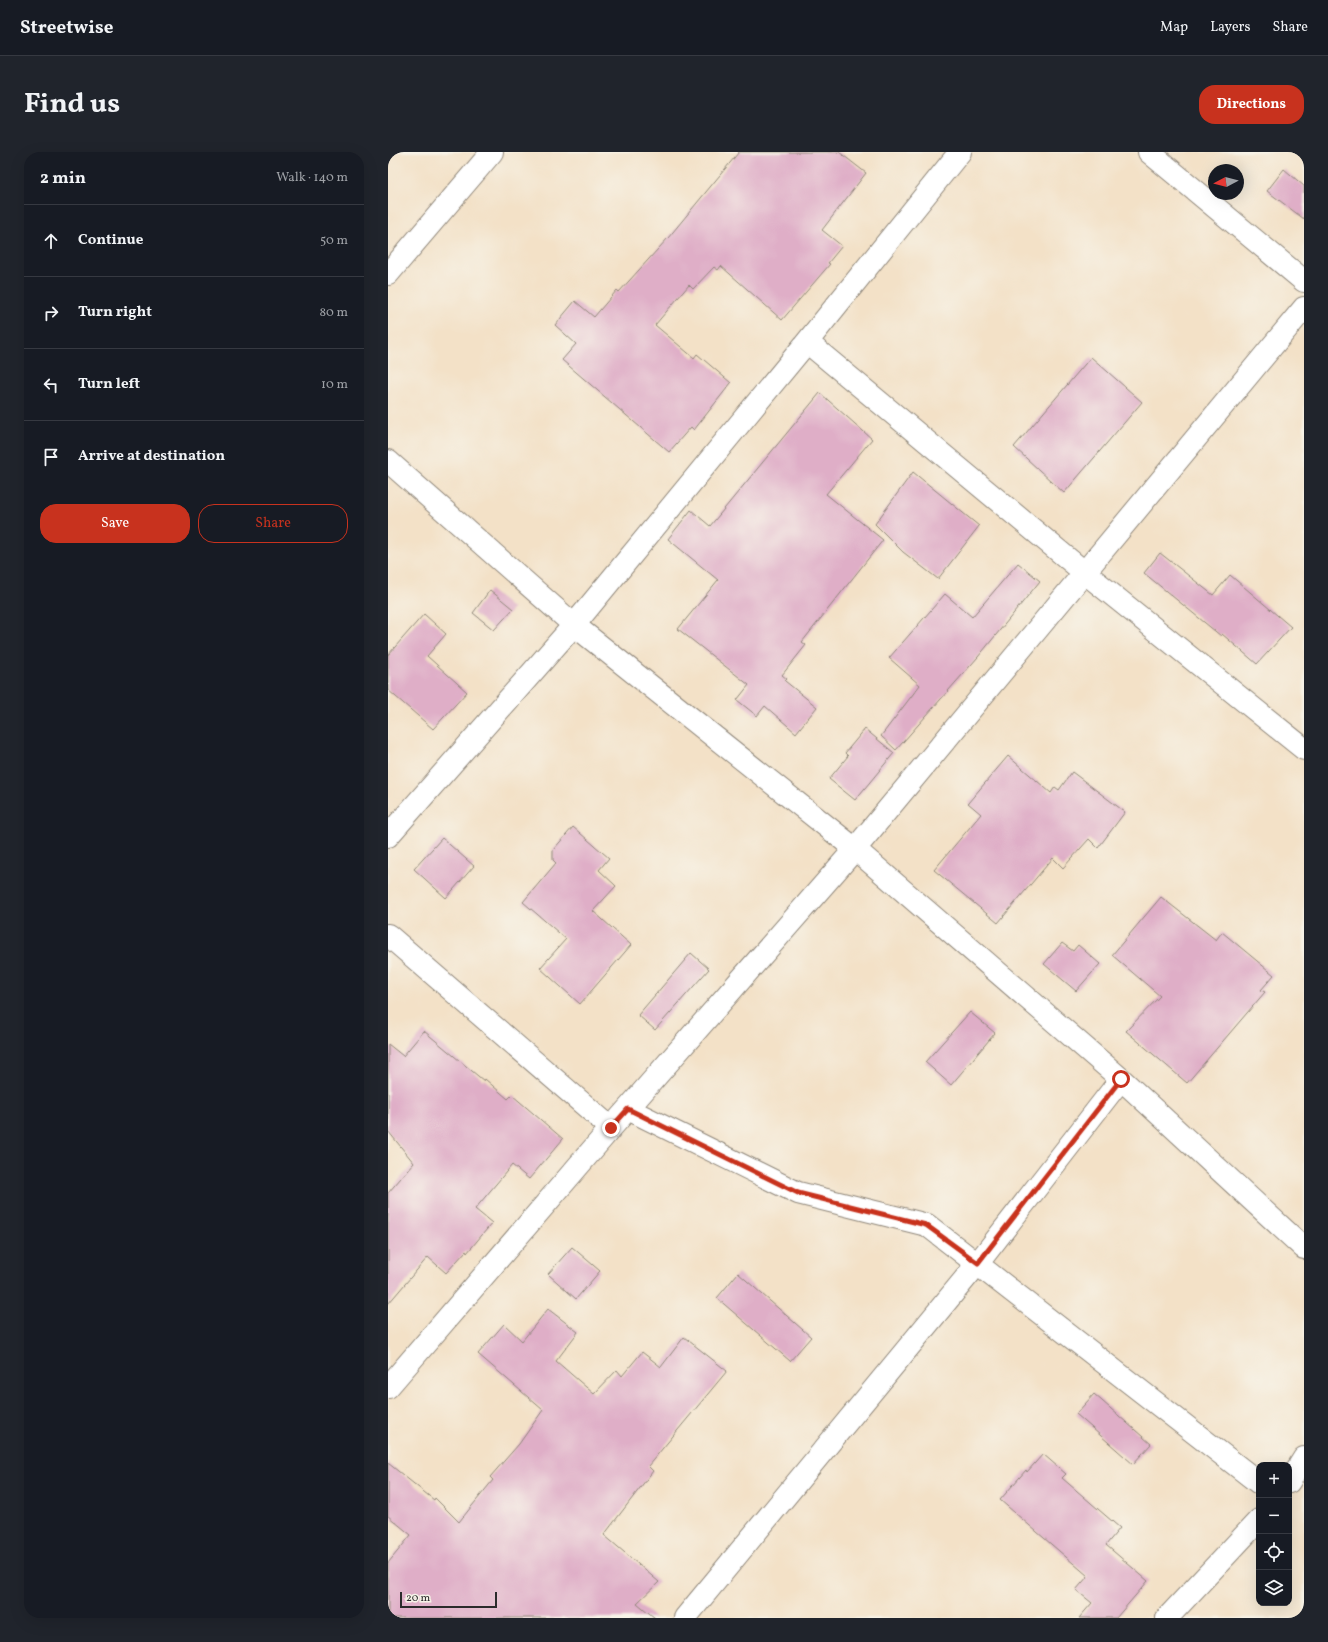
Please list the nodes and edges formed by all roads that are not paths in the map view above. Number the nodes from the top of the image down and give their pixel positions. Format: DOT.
graph roads {
  1 [pos="492,152"];
  2 [pos="960,152"];
  3 [pos="1149,152"];
  4 [pos="388,274"];
  5 [pos="1304,281"];
  6 [pos="1304,308"];
  7 [pos="807,342"];
  8 [pos="388,461"];
  9 [pos="1084,572"];
  10 [pos="574,624"];
  11 [pos="1304,749"];
  12 [pos="388,836"];
  13 [pos="855,849"];
  14 [pos="388,935"];
  15 [pos="1121,1079"];
  16 [pos="628,1109"];
  17 [pos="611,1128"];
  18 [pos="1304,1248"];
  19 [pos="978,1263"];
  20 [pos="388,1387"];
  21 [pos="1304,1458"];
  22 [pos="1292,1477"];
  23 [pos="1256,1481"];
  24 [pos="1256,1523"];
  25 [pos="685,1618"];
  26 [pos="1167,1618"];
  1 -- 4 [label="street"];
  2 -- 7 [label="street"];
  3 -- 5 [label="street"];
  6 -- 9 [label="street"];
  7 -- 9 [label="street"];
  7 -- 10 [label="street"];
  8 -- 10 [label="street"];
  9 -- 11 [label="street"];
  9 -- 13 [label="street"];
  10 -- 12 [label="street"];
  10 -- 13 [label="street"];
  13 -- 15 [label="street"];
  13 -- 16 [label="street"];
  14 -- 17 [label="street"];
  15 -- 18 [label="street"];
  15 -- 19 [label="street"];
  16 -- 17 [label="street"];
  16 -- 19 [label="street"];
  17 -- 20 [label="street"];
  19 -- 23 [label="street"];
  19 -- 25 [label="street"];
  21 -- 22 [label="street"];
  24 -- 26 [label="street"];
}
